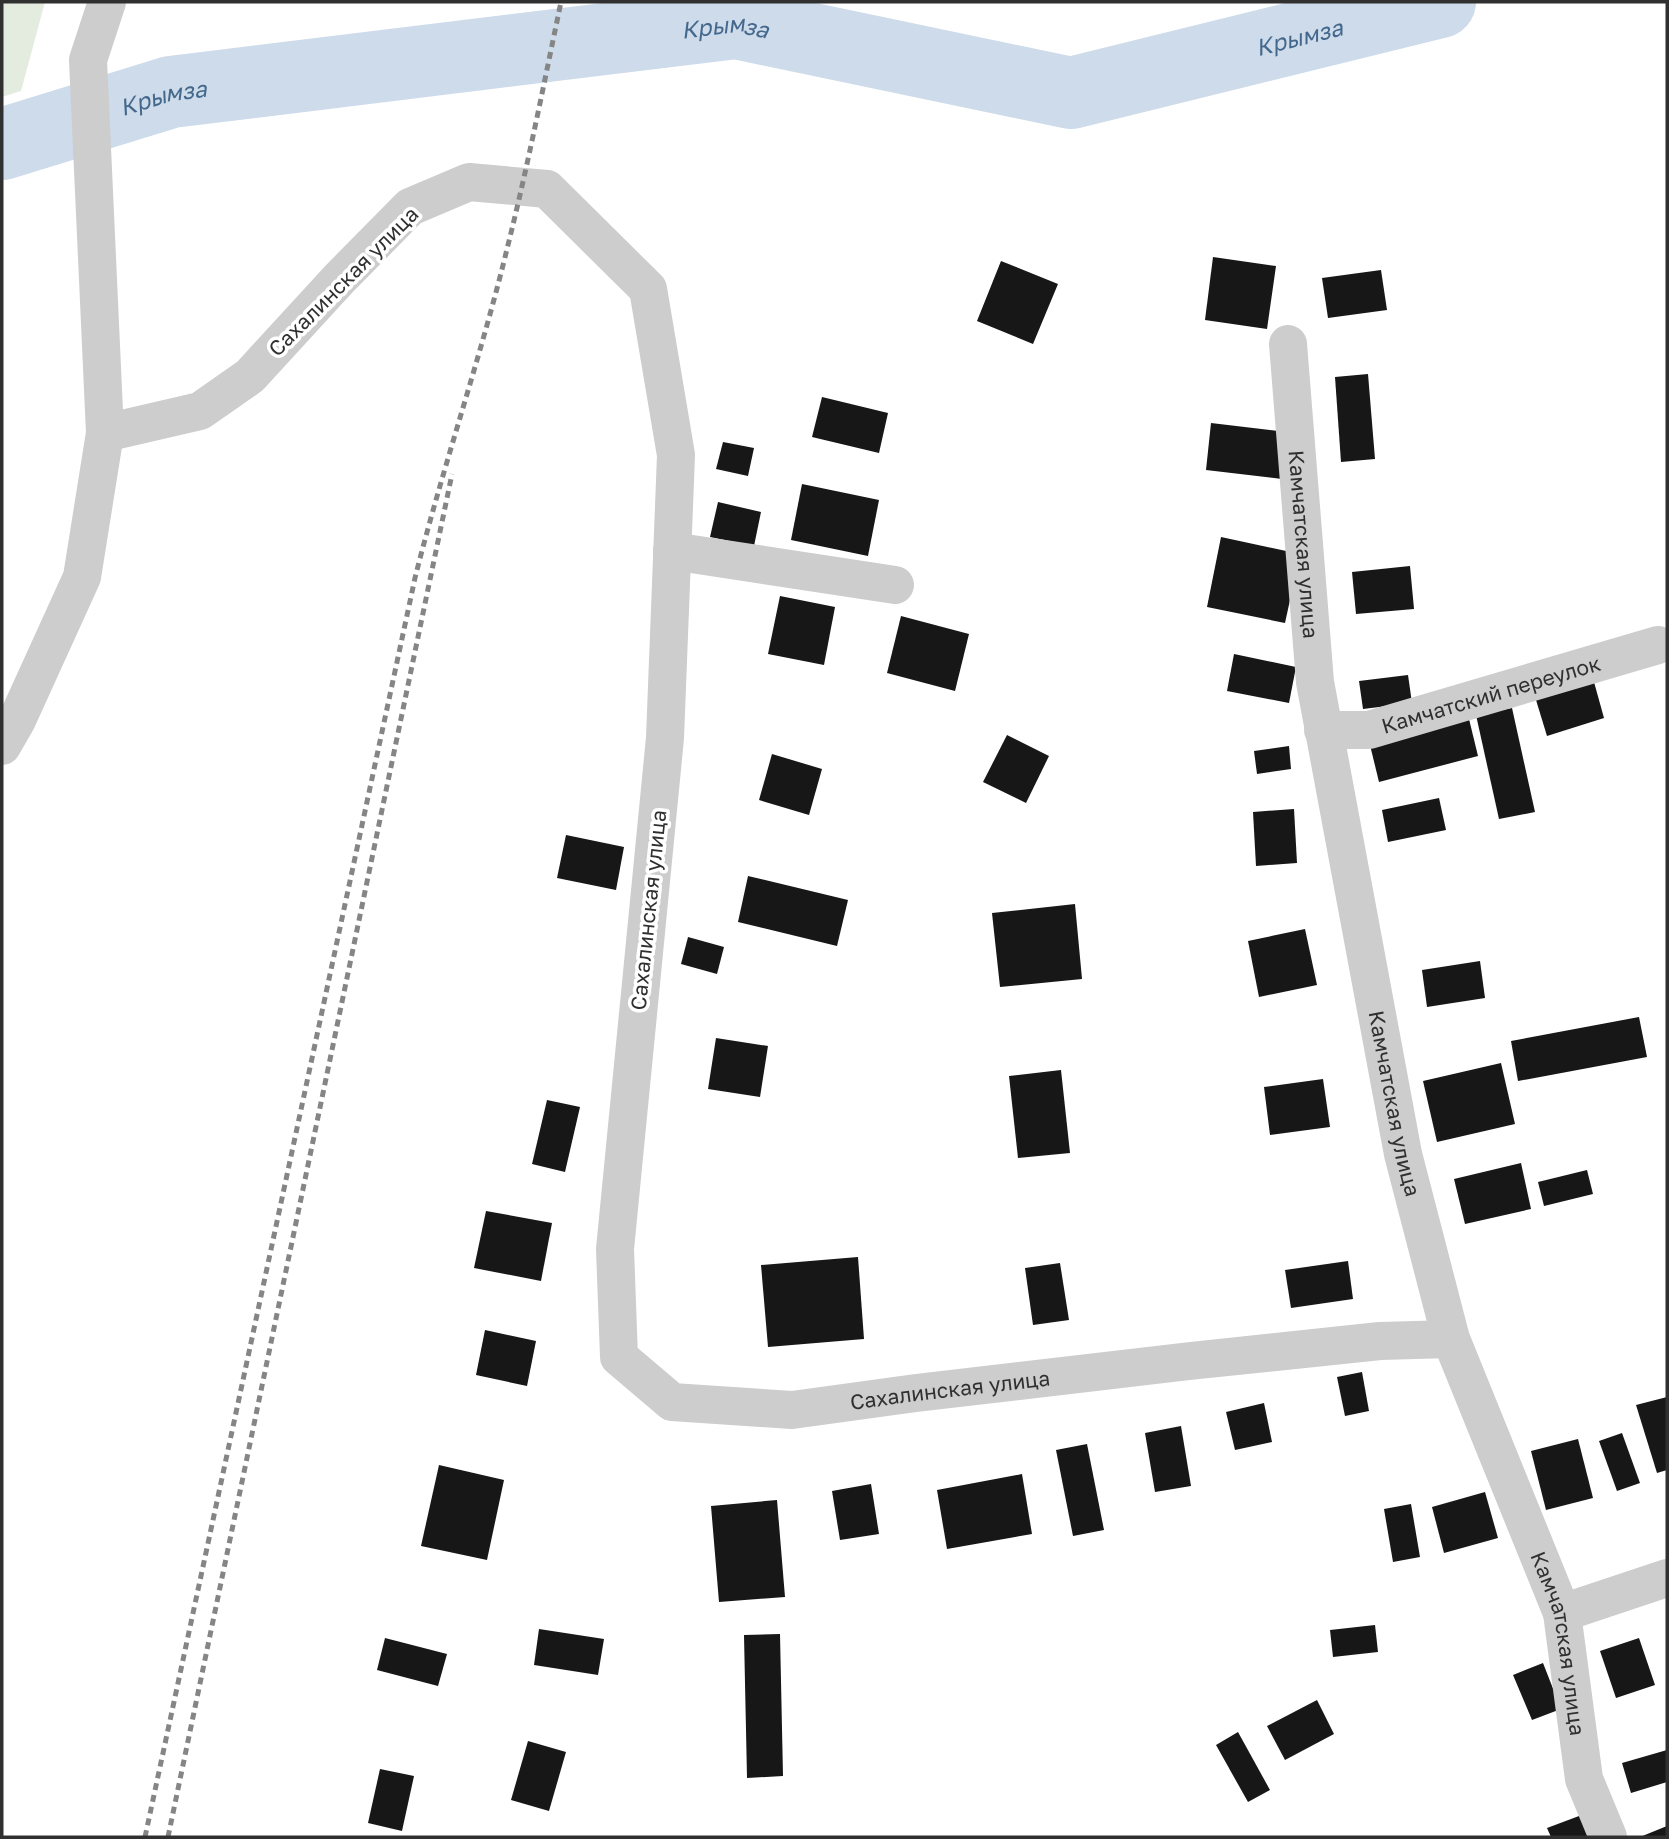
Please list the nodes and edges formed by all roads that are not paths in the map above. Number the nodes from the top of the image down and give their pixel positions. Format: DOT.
graph roads {
  1 [pos="107,2"];
  2 [pos="1288,344"];
  3 [pos="104,433"];
  4 [pos="672,551"];
  5 [pos="895,585"];
  6 [pos="1658,645"];
  7 [pos="1323,730"];
  8 [pos="2,746"];
  9 [pos="1451,1339"];
  10 [pos="1667,1578"];
  11 [pos="1562,1613"];
  12 [pos="1608,1837"];
  1 -- 3 [label="street"];
  2 -- 7 [label="street, Камчатская улица"];
  3 -- 4 [label="street, Сахалинская улица"];
  3 -- 8 [label="street"];
  4 -- 5 [label="street"];
  4 -- 9 [label="street, Сахалинская улица"];
  6 -- 7 [label="street, Камчатский переулок"];
  7 -- 9 [label="street, Камчатская улица"];
  9 -- 11 [label="street, Камчатская улица"];
  10 -- 11 [label="street"];
  11 -- 12 [label="street, Камчатская улица"];
}
